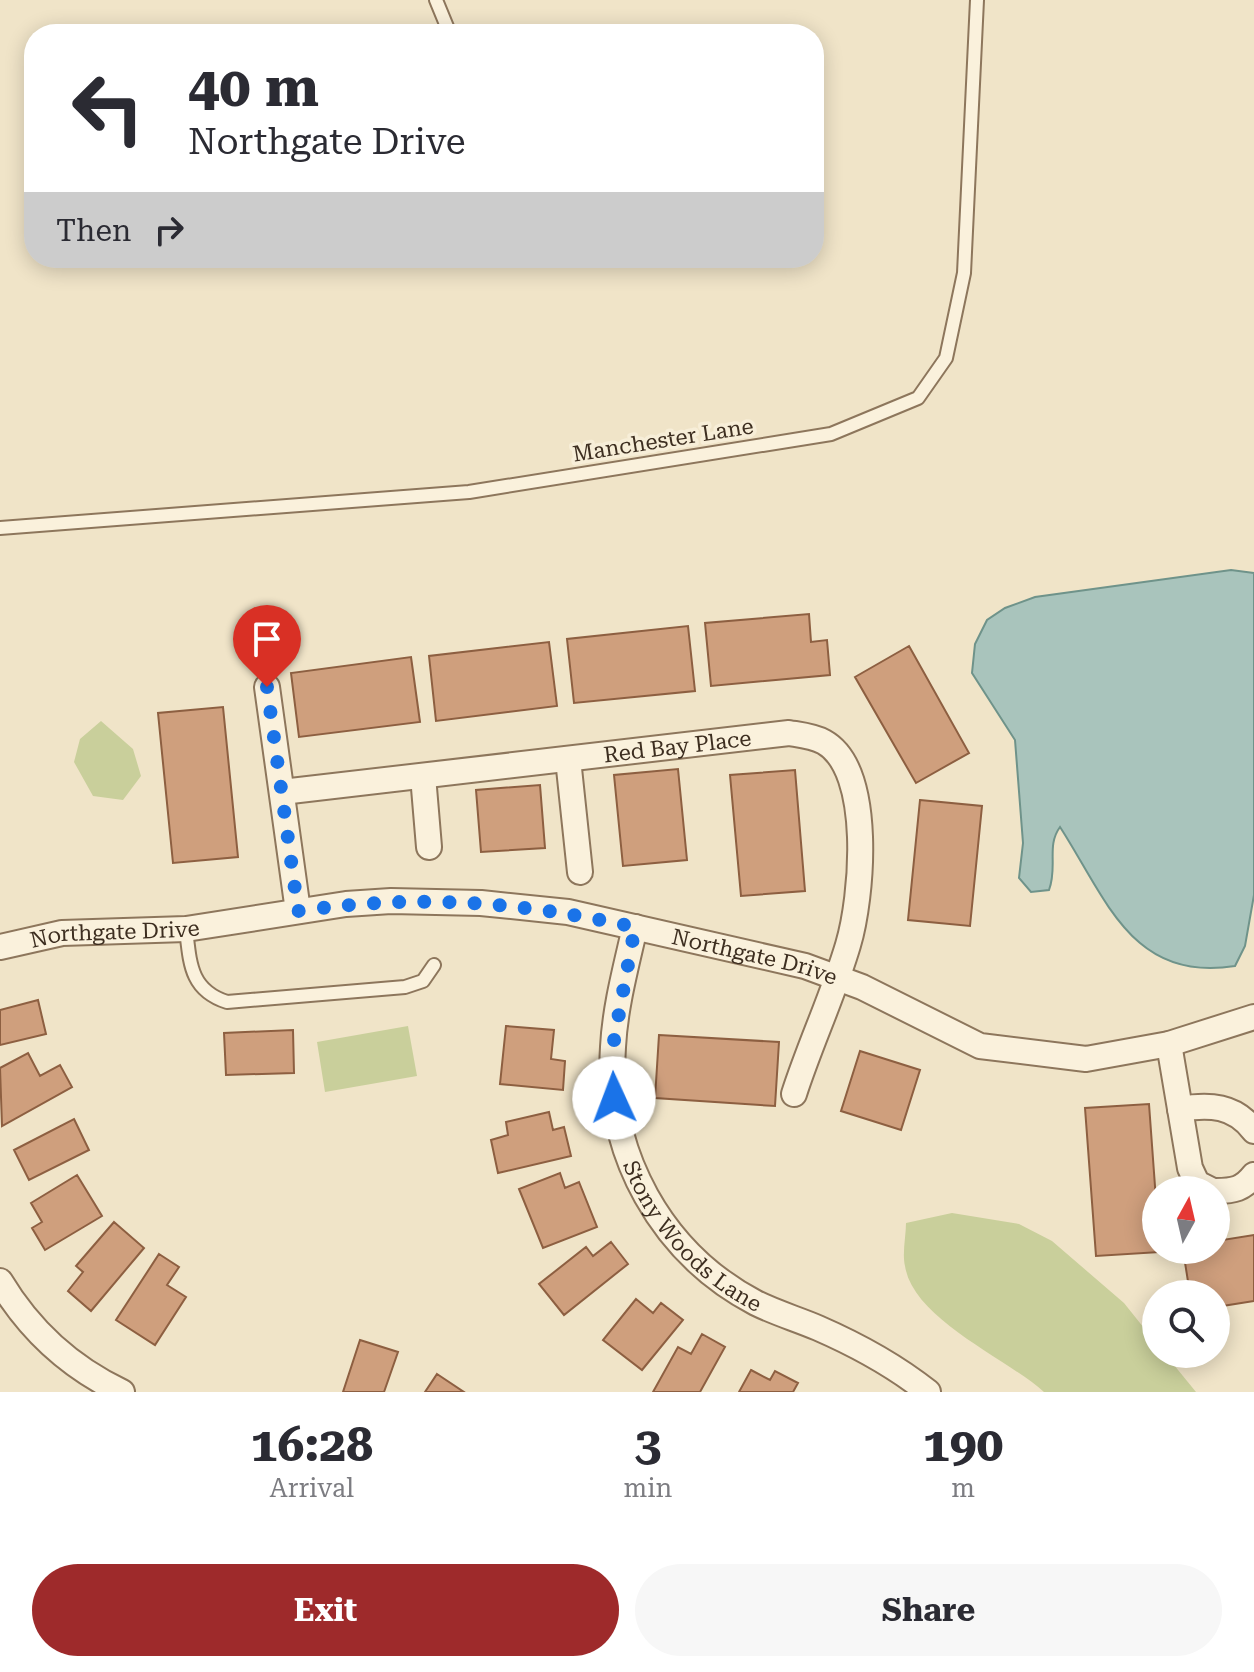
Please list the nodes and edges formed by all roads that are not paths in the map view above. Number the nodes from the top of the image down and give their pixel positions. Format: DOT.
graph roads {
  1 [pos="436,0"];
  2 [pos="977,0"];
  3 [pos="446,24"];
  4 [pos="0,528"];
  5 [pos="267,687"];
  6 [pos="568,759"];
  7 [pos="423,776"];
  8 [pos="282,792"];
  9 [pos="429,847"];
  10 [pos="580,872"];
  11 [pos="298,911"];
  12 [pos="635,927"];
  13 [pos="186,929"];
  14 [pos="0,947"];
  15 [pos="434,965"];
  16 [pos="838,976"];
  17 [pos="1254,1017"];
  18 [pos="1169,1044"];
  19 [pos="794,1094"];
  20 [pos="1180,1109"];
  21 [pos="1254,1131"];
  22 [pos="1254,1175"];
  23 [pos="1194,1176"];
  24 [pos="1230,1191"];
  25 [pos="0,1281"];
  26 [pos="122,1392"];
  27 [pos="928,1392"];
  1 -- 3 [label="lane"];
  2 -- 4 [label="lane, Manchester Lane"];
  5 -- 8 [label="street"];
  6 -- 7 [label="street, Red Bay Place"];
  6 -- 10 [label="street"];
  6 -- 16 [label="street, Red Bay Place"];
  7 -- 8 [label="street, Red Bay Place"];
  7 -- 9 [label="street"];
  8 -- 11 [label="street"];
  11 -- 12 [label="street, Northgate Drive"];
  11 -- 13 [label="street, Northgate Drive"];
  12 -- 16 [label="street, Northgate Drive"];
  12 -- 27 [label="street, Stony Woods Lane"];
  13 -- 14 [label="street, Northgate Drive"];
  13 -- 15 [label="lane"];
  16 -- 18 [label="street, Northgate Drive"];
  16 -- 19 [label="street, Red Bay Place"];
  17 -- 18 [label="street, Northgate Drive"];
  18 -- 20 [label="street"];
  20 -- 21 [label="street"];
  20 -- 23 [label="street"];
  22 -- 24 [label="street"];
  25 -- 26 [label="street"];
}
